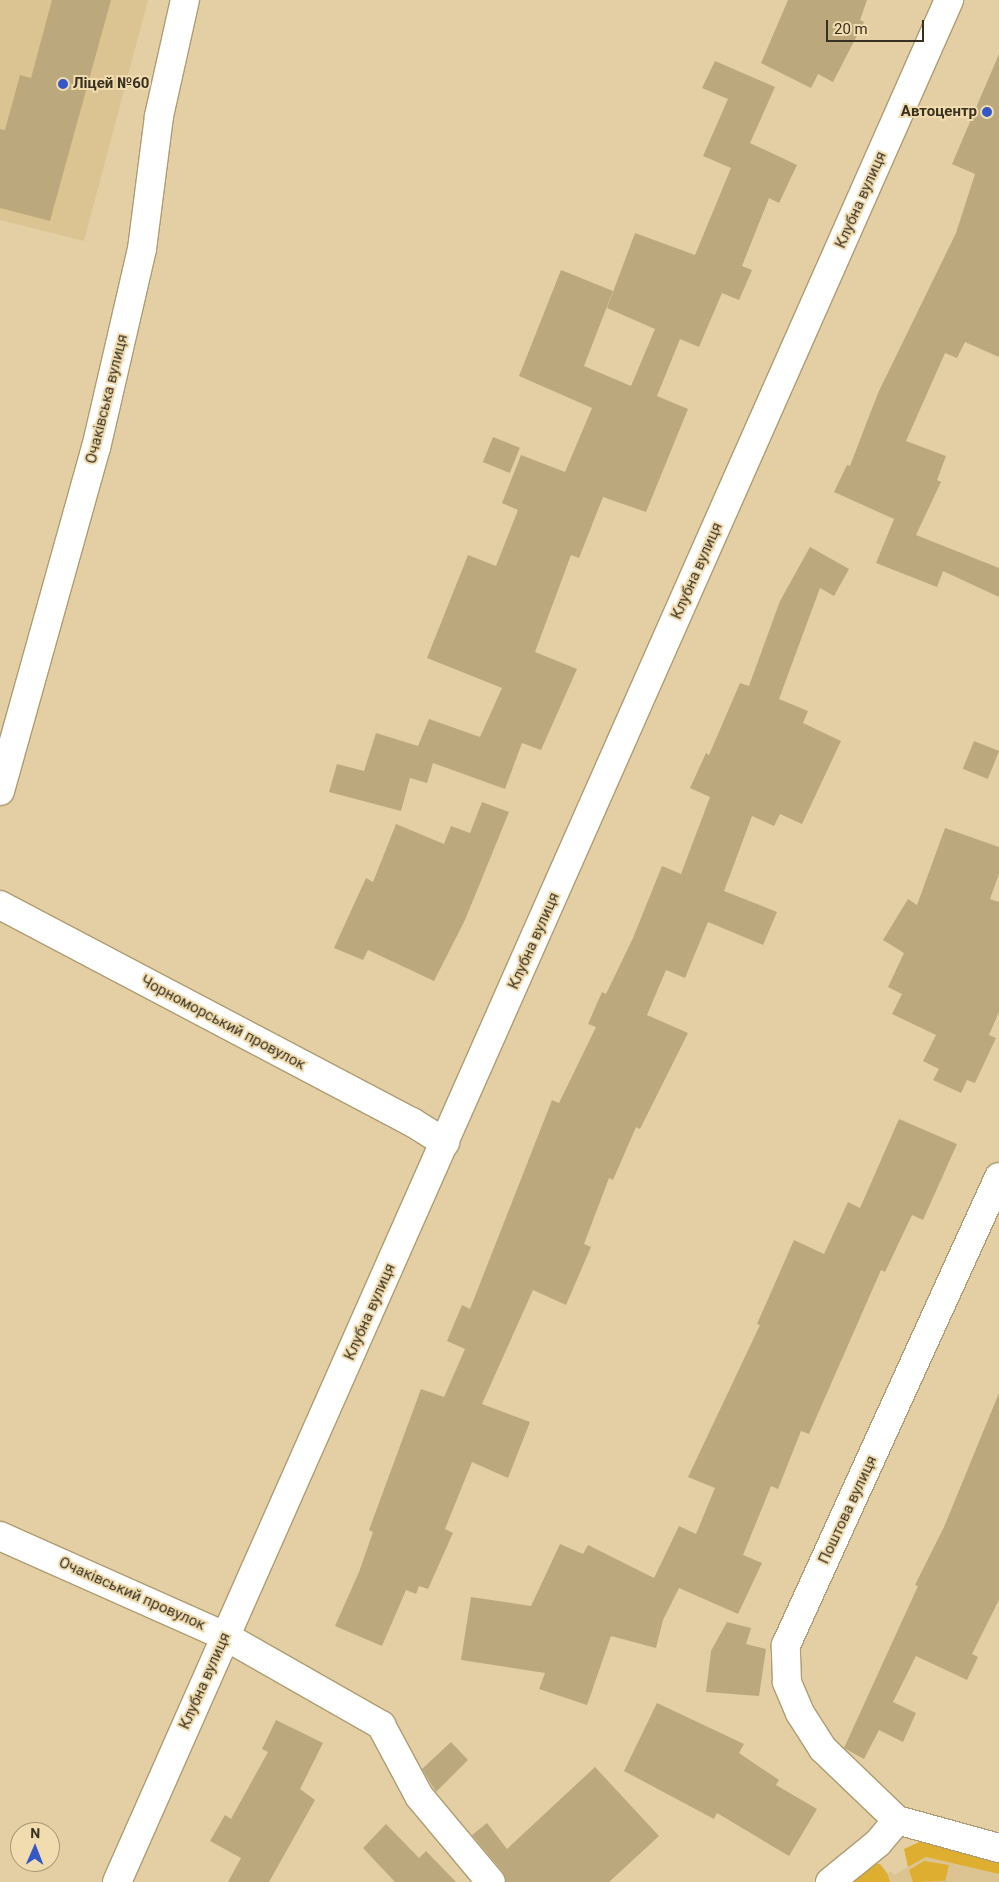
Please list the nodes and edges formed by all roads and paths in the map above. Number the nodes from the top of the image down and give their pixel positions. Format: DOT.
graph roads {
  1 [pos="184,0"];
  2 [pos="949,0"];
  3 [pos="0,791"];
  4 [pos="0,905"];
  5 [pos="445,1143"];
  6 [pos="999,1177"];
  7 [pos="0,1536"];
  8 [pos="225,1636"];
  9 [pos="896,1820"];
  10 [pos="999,1848"];
  11 [pos="117,1882"];
  12 [pos="491,1882"];
  13 [pos="830,1882"];
  1 -- 3 [label="street, Очаківська вулиця"];
  2 -- 5 [label="street, Клубна вулиця"];
  4 -- 5 [label="street, Чорноморський провулок"];
  5 -- 8 [label="street, Клубна вулиця"];
  6 -- 9 [label="street, Поштова вулиця"];
  7 -- 8 [label="street, Очаківський провулок"];
  8 -- 11 [label="street, Клубна вулиця"];
  8 -- 12 [label="street, Очаківський провулок"];
  9 -- 10 [label="street"];
  9 -- 13 [label="street"];
}
